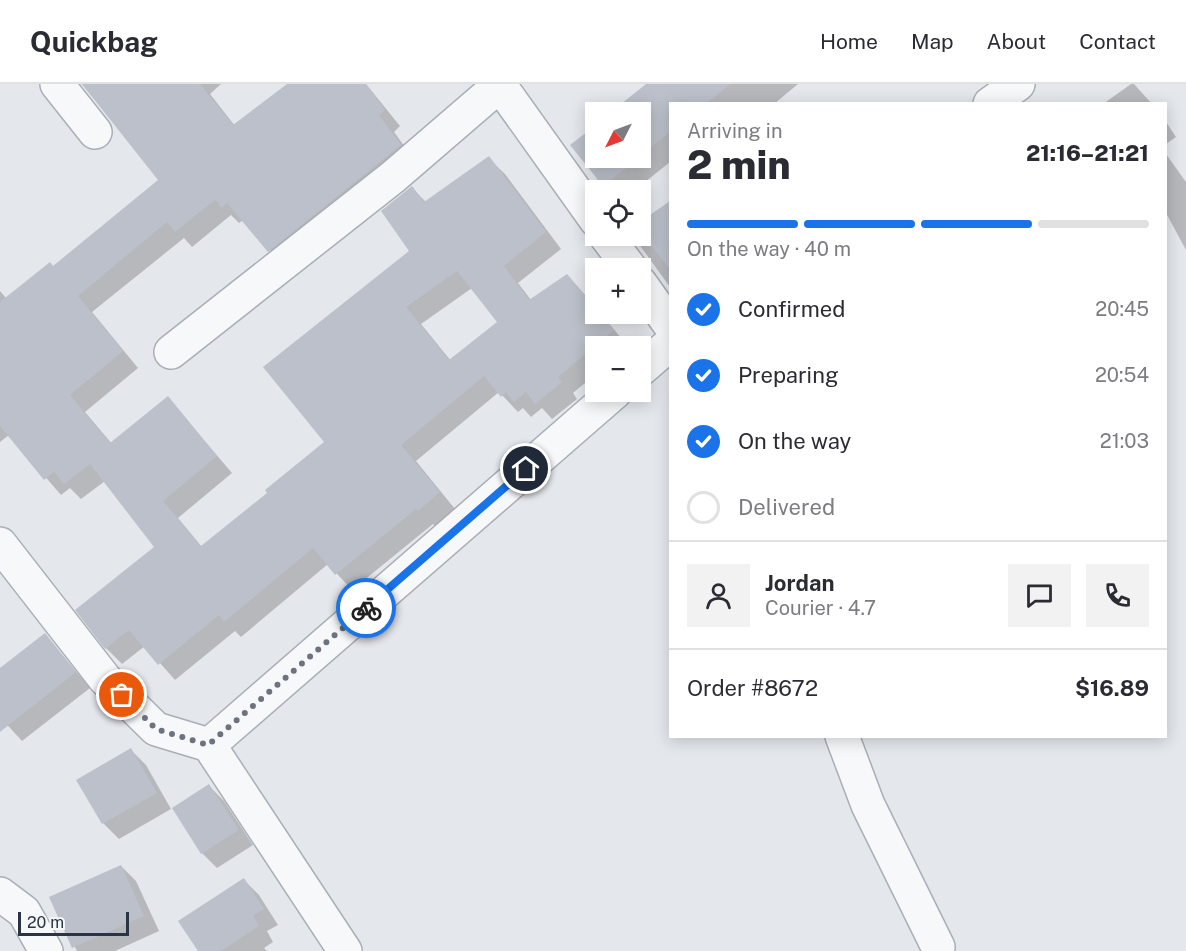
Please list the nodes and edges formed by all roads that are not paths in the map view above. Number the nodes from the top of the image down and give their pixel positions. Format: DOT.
graph roads {
  1 [pos="57,84"];
  2 [pos="500,84"];
  3 [pos="1018,84"];
  4 [pos="993,102"];
  5 [pos="94,132"];
  6 [pos="585,204"];
  7 [pos="651,298"];
  8 [pos="669,324"];
  9 [pos="669,345"];
  10 [pos="171,352"];
  11 [pos="651,360"];
  12 [pos="603,402"];
  13 [pos="0,544"];
  14 [pos="843,738"];
  15 [pos="208,745"];
  16 [pos="0,894"];
  17 [pos="938,947"];
  18 [pos="46,951"];
  19 [pos="345,951"];
  1 -- 5 [label="street"];
  2 -- 6 [label="street"];
  2 -- 10 [label="street"];
  3 -- 4 [label="street"];
  7 -- 8 [label="street"];
  9 -- 11 [label="street"];
  12 -- 15 [label="street"];
  13 -- 15 [label="street"];
  14 -- 17 [label="street"];
  15 -- 19 [label="street"];
  16 -- 18 [label="street"];
}
